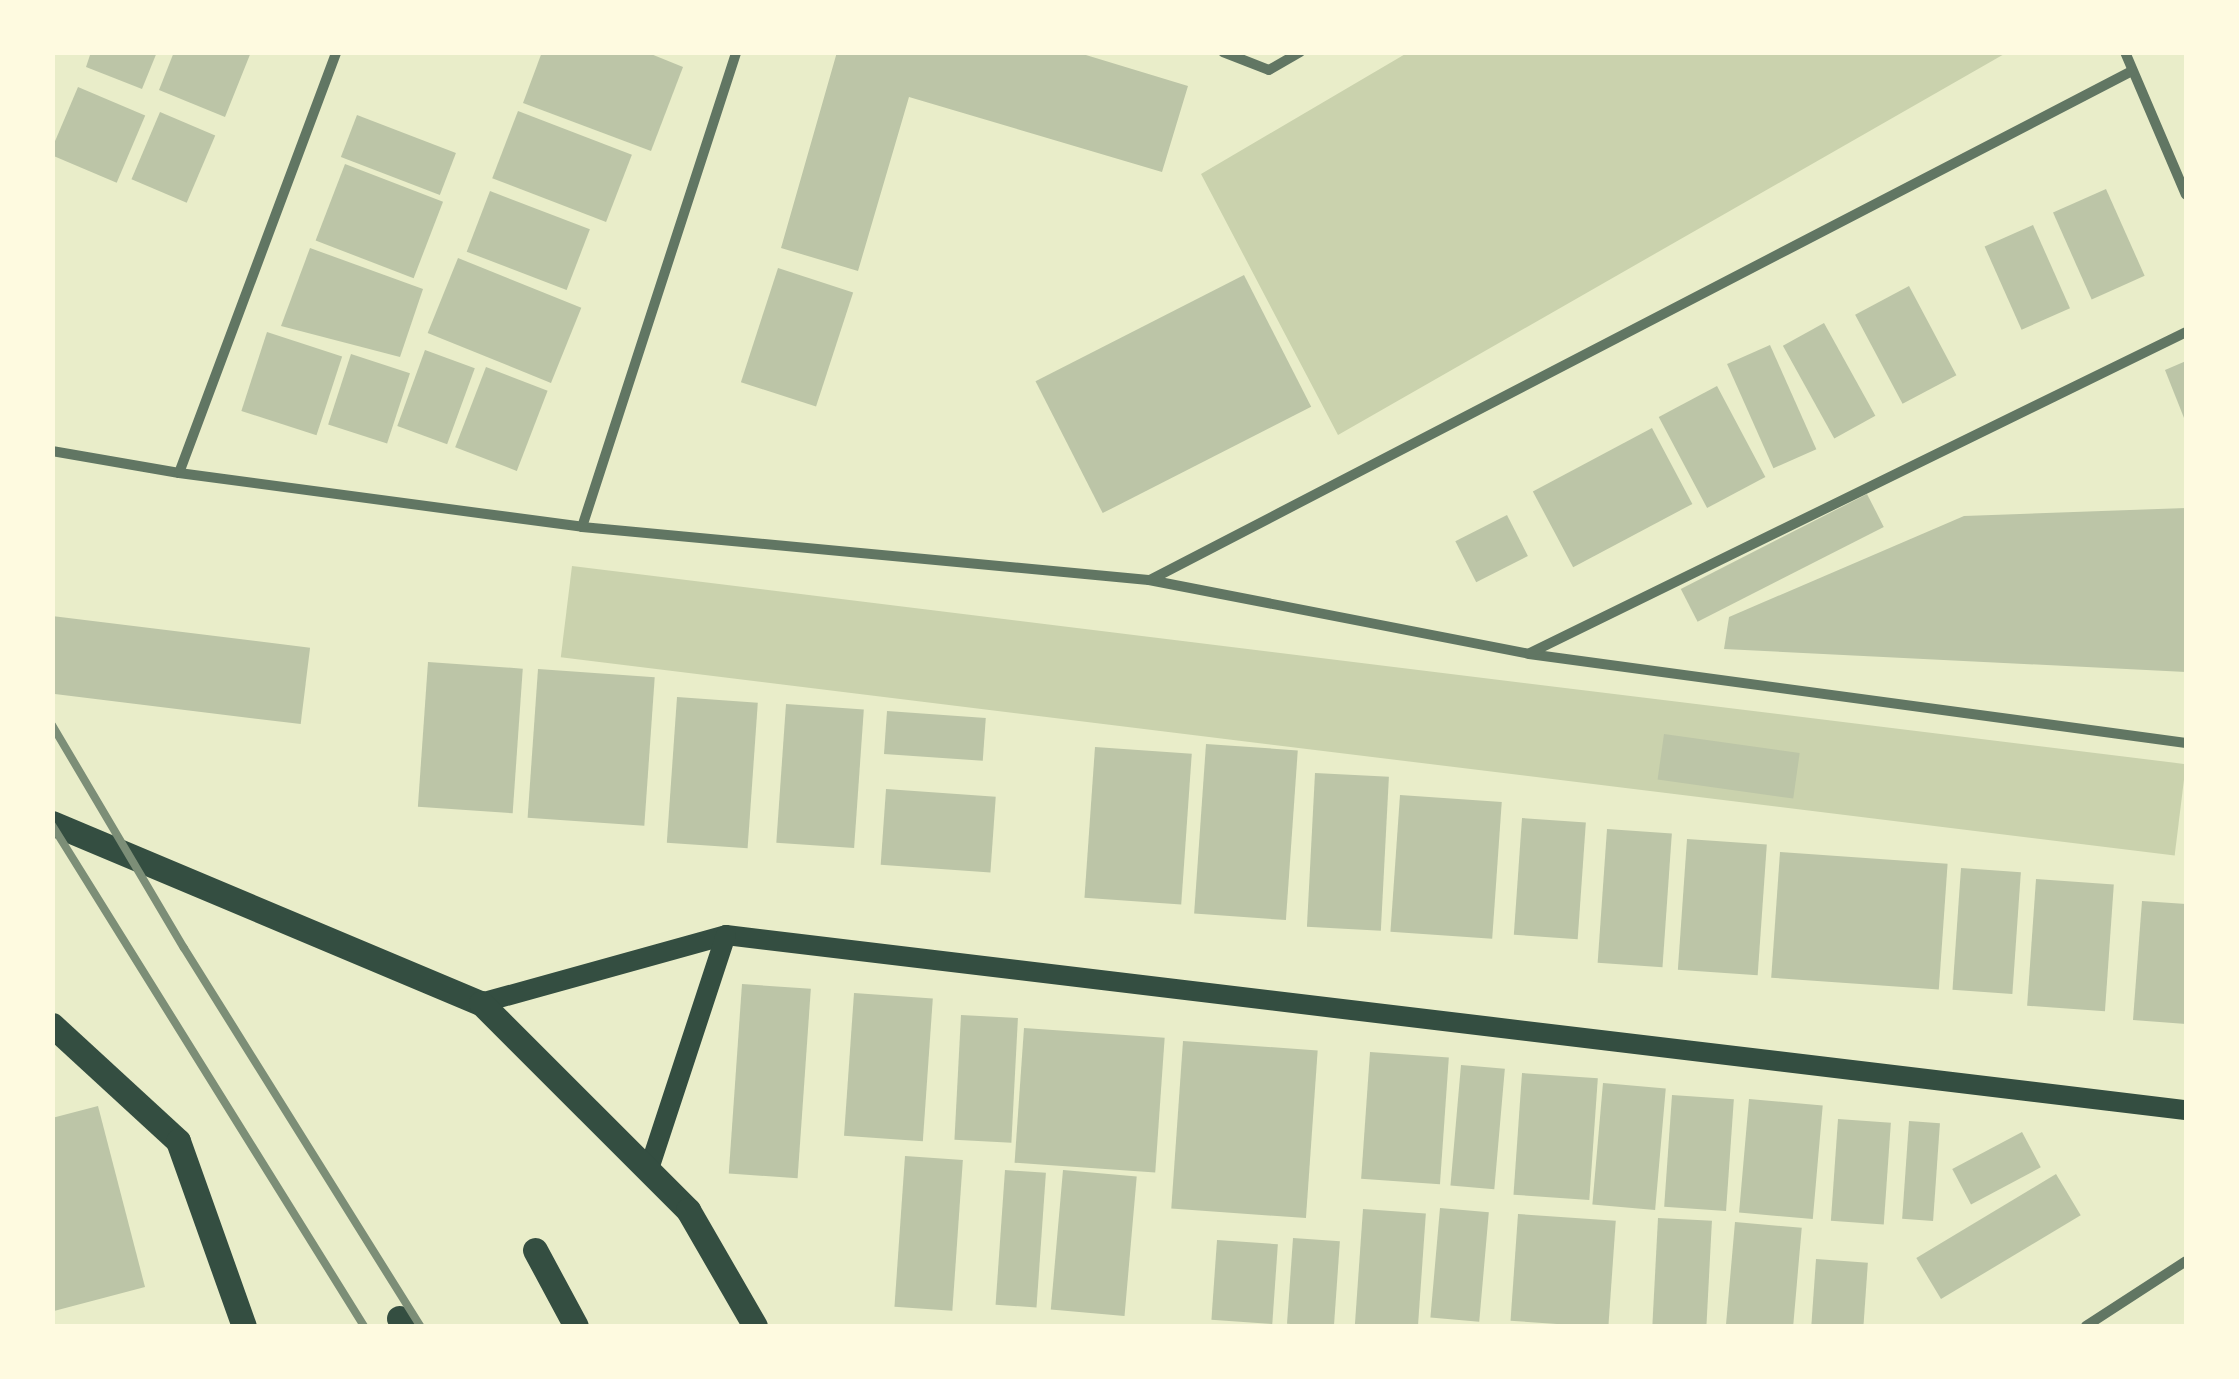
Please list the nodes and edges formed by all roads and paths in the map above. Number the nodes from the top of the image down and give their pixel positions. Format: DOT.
graph roads {
  1 [pos="336,52"];
  2 [pos="736,52"];
  3 [pos="1223,52"];
  4 [pos="1300,52"];
  5 [pos="2125,52"];
  6 [pos="2132,71"];
  7 [pos="2186,195"];
  8 [pos="2186,332"];
  9 [pos="52,451"];
  10 [pos="179,473"];
  11 [pos="582,526"];
  12 [pos="1149,580"];
  13 [pos="1529,654"];
  14 [pos="2186,743"];
  15 [pos="52,824"];
  16 [pos="726,935"];
  17 [pos="481,1003"];
  18 [pos="52,1025"];
  19 [pos="2186,1110"];
  20 [pos="649,1169"];
  21 [pos="535,1250"];
  22 [pos="2186,1260"];
  23 [pos="244,1326"];
  24 [pos="576,1326"];
  25 [pos="755,1326"];
  26 [pos="2086,1326"];
  1 -- 10 [label="street"];
  2 -- 11 [label="street"];
  3 -- 4 [label="street"];
  5 -- 6 [label="street"];
  6 -- 7 [label="street"];
  6 -- 12 [label="street"];
  8 -- 13 [label="street"];
  9 -- 10 [label="street"];
  10 -- 11 [label="street"];
  11 -- 12 [label="street"];
  12 -- 13 [label="street"];
  13 -- 14 [label="street"];
  15 -- 17 [label="main road"];
  16 -- 17 [label="main road"];
  16 -- 19 [label="main road"];
  16 -- 20 [label="main road"];
  17 -- 20 [label="main road"];
  18 -- 23 [label="main road"];
  20 -- 25 [label="main road"];
  21 -- 24 [label="main road"];
  22 -- 26 [label="street"];
}
